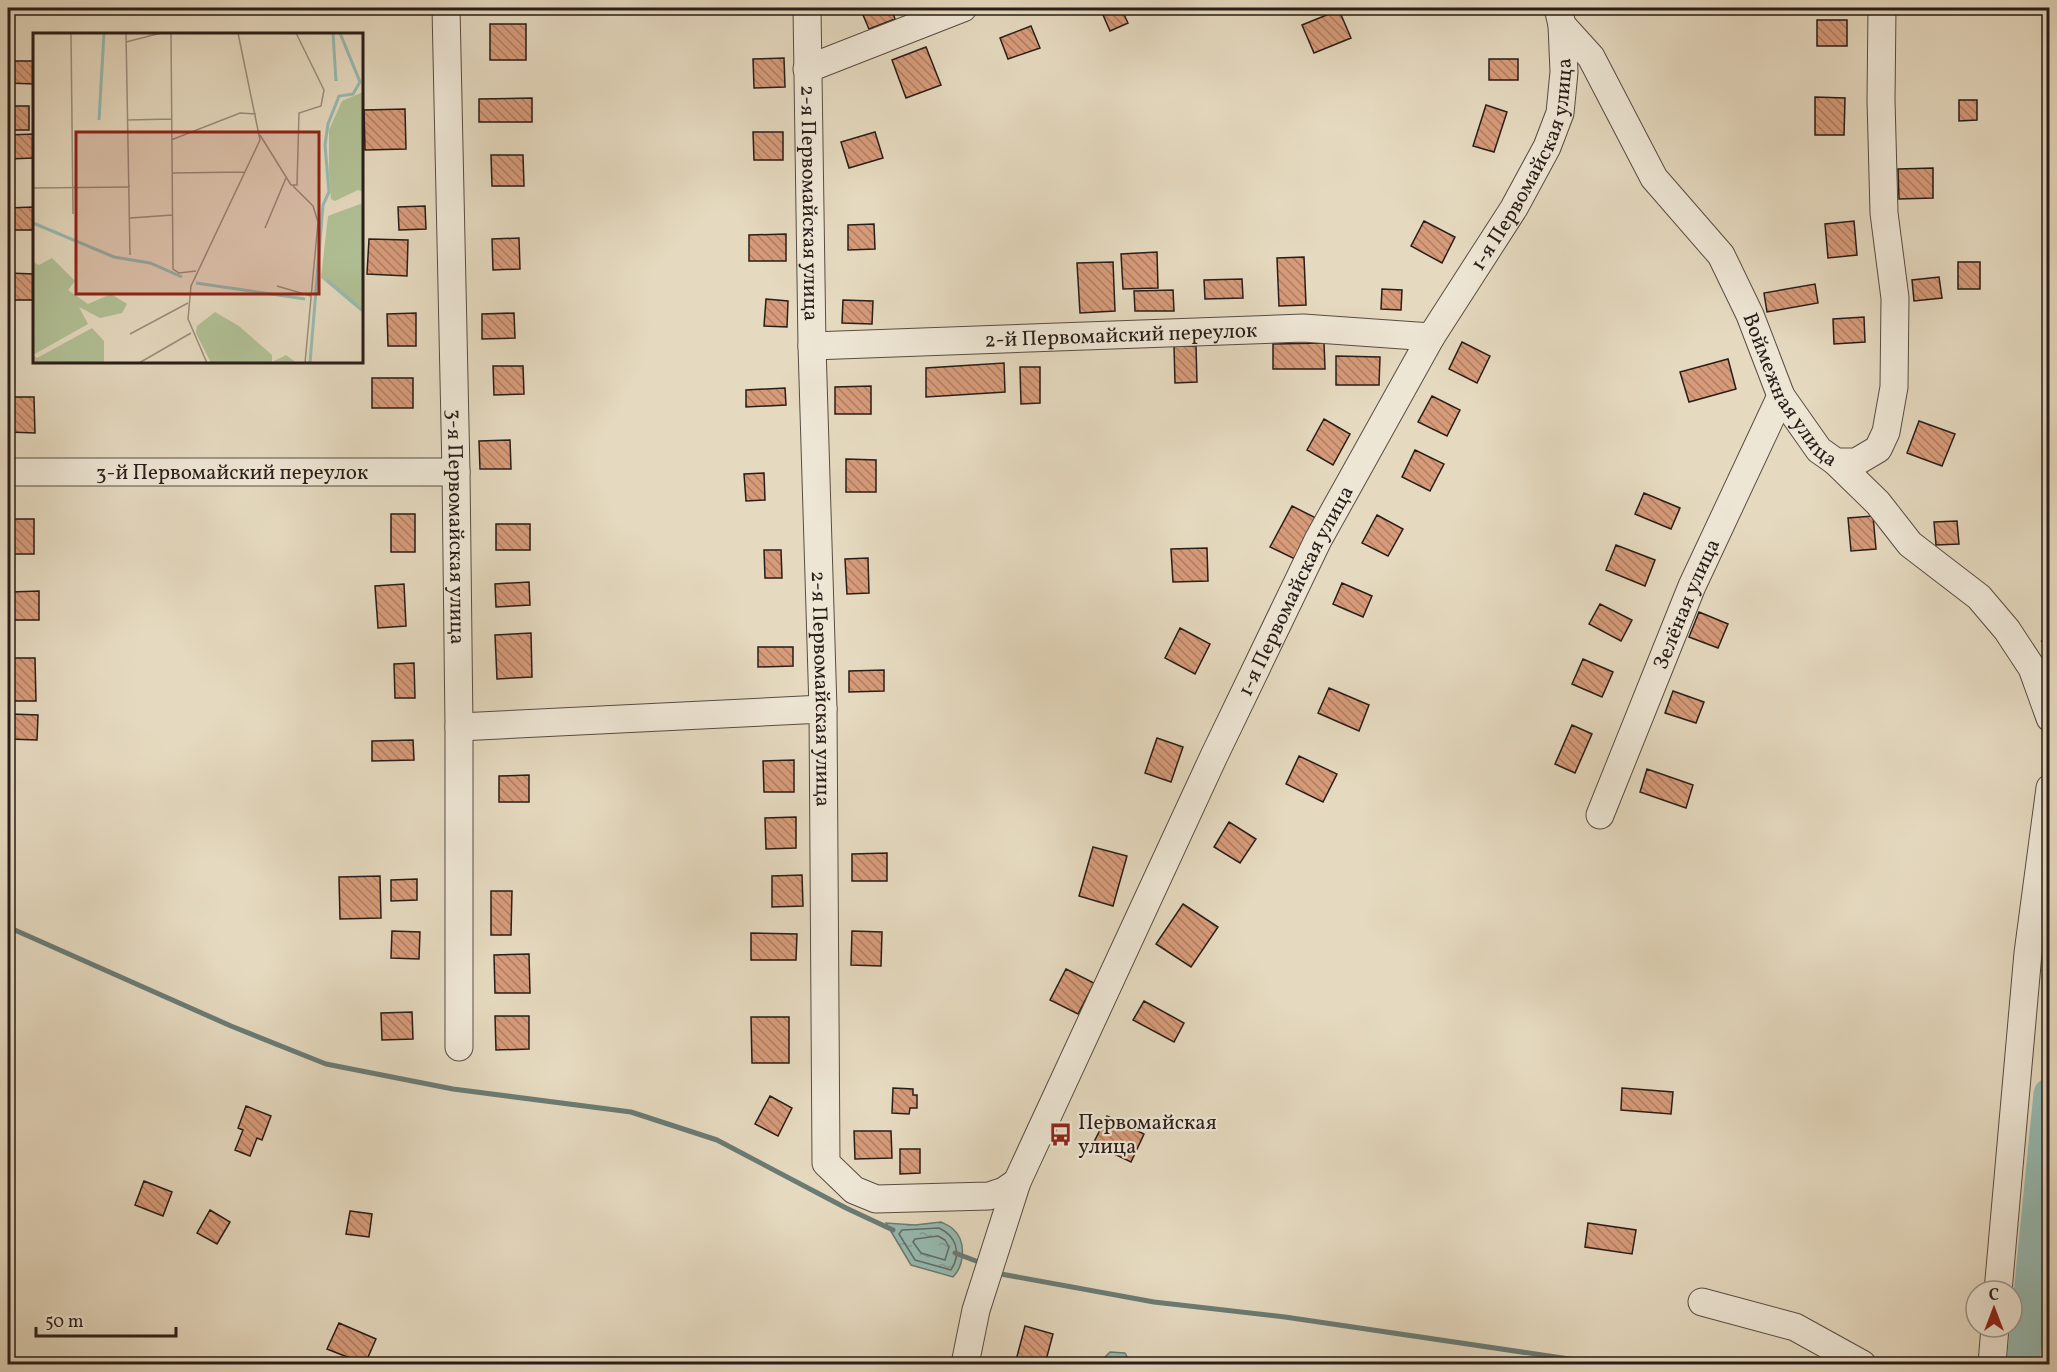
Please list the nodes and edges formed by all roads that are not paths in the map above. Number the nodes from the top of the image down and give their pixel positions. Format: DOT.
graph roads {
  1 [pos="446,8"];
  2 [pos="807,8"];
  3 [pos="963,8"];
  4 [pos="1882,8"];
  5 [pos="1560,16"];
  6 [pos="807,69"];
  7 [pos="1431,337"];
  8 [pos="812,346"];
  9 [pos="1781,396"];
  10 [pos="1836,462"];
  11 [pos="8,472"];
  12 [pos="456,472"];
  13 [pos="823,709"];
  14 [pos="2049,718"];
  15 [pos="459,727"];
  16 [pos="2049,788"];
  17 [pos="1600,815"];
  18 [pos="459,1047"];
  19 [pos="1017,1182"];
  20 [pos="1999,1279"];
  21 [pos="1702,1302"];
  22 [pos="1994,1339"];
  23 [pos="974,1352"];
  24 [pos="1862,1365"];
  25 [pos="1992,1365"];
  1 -- 12 [label="street, 3-я Первомайская улица"];
  2 -- 6 [label="street, 2-я Первомайская улица"];
  3 -- 6 [label="street"];
  4 -- 10 [label="street, Воймежная улица"];
  5 -- 7 [label="street, 1-я Первомайская улица"];
  5 -- 9 [label="street, Воймежная улица"];
  6 -- 8 [label="street, 2-я Первомайская улица"];
  7 -- 8 [label="street, 2-й Первомайский переулок"];
  7 -- 19 [label="street, 1-я Первомайская улица"];
  8 -- 13 [label="street, 2-я Первомайская улица"];
  9 -- 10 [label="street, Воймежная улица"];
  9 -- 17 [label="street, Зелёная улица"];
  10 -- 14 [label="street"];
  11 -- 12 [label="street, 3-й Первомайский переулок"];
  12 -- 15 [label="street, 3-я Первомайская улица"];
  13 -- 15 [label="street"];
  13 -- 19 [label="street, 2-я Первомайская улица"];
  15 -- 18 [label="street, 3-я Первомайская улица"];
  16 -- 20 [label="street"];
  19 -- 23 [label="street, 1-я Первомайская улица"];
  21 -- 24 [label="street"];
  22 -- 25 [label="street"];
}
